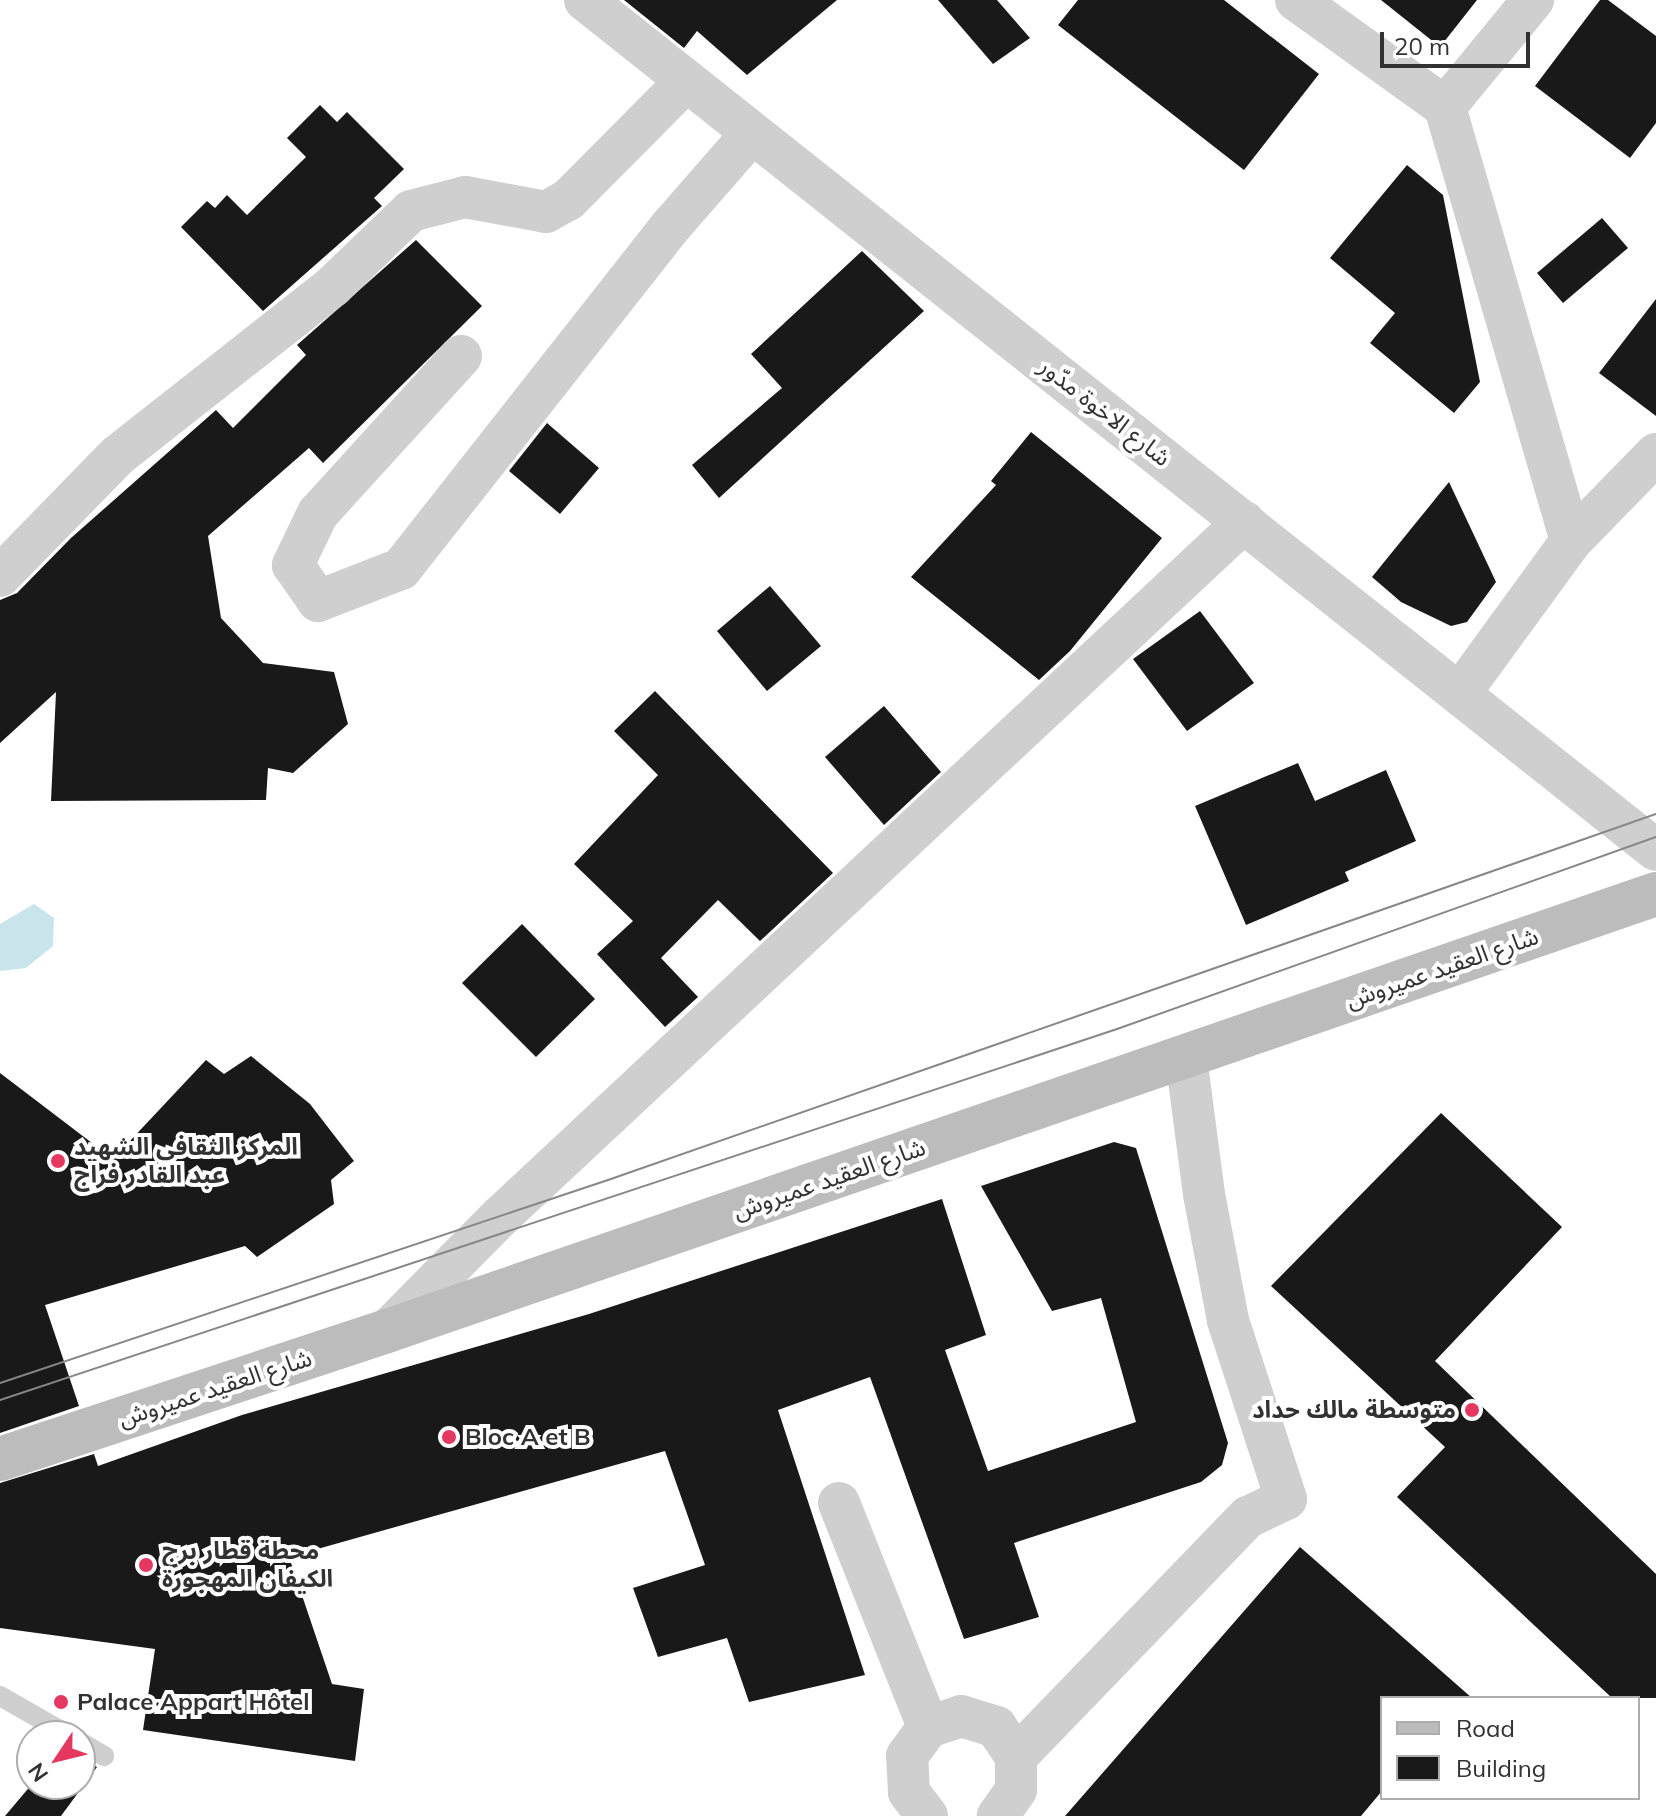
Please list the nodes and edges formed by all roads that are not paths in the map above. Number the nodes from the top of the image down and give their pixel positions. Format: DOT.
graph roads {
  1 [pos="585,0"];
  2 [pos="1296,0"];
  3 [pos="1533,0"];
  4 [pos="685,82"];
  5 [pos="1445,107"];
  6 [pos="752,133"];
  7 [pos="461,356"];
  8 [pos="1656,454"];
  9 [pos="1244,522"];
  10 [pos="1571,541"];
  11 [pos="0,576"];
  12 [pos="1461,692"];
  13 [pos="1640,837"];
  14 [pos="1656,894"];
  15 [pos="1186,1057"];
  16 [pos="387,1331"];
  17 [pos="0,1459"];
  18 [pos="839,1503"];
  19 [pos="0,1696"];
  20 [pos="42,1720"];
  21 [pos="928,1727"];
  22 [pos="96,1751"];
  23 [pos="104,1756"];
  24 [pos="1016,1757"];
  25 [pos="927,1816"];
  26 [pos="998,1816"];
  1 -- 4 [label="street, شارع الاخوة مدّور"];
  2 -- 5 [label="street"];
  3 -- 5 [label="street"];
  4 -- 6 [label="street, شارع الاخوة مدّور"];
  4 -- 11 [label="street"];
  5 -- 10 [label="street"];
  6 -- 7 [label="street"];
  6 -- 9 [label="street, شارع الاخوة مدّور"];
  8 -- 10 [label="street"];
  9 -- 12 [label="street, شارع الاخوة مدّور"];
  9 -- 16 [label="street"];
  10 -- 12 [label="street"];
  12 -- 13 [label="street, شارع الاخوة مدّور"];
  14 -- 15 [label="main road, شارع العقيد عميروش"];
  15 -- 16 [label="main road, شارع العقيد عميروش"];
  15 -- 24 [label="street"];
  16 -- 17 [label="main road, شارع العقيد عميروش"];
  18 -- 21 [label="street"];
  19 -- 20 [label="lane"];
  21 -- 24 [label="street"];
  21 -- 25 [label="street"];
  22 -- 23 [label="lane"];
  24 -- 26 [label="street"];
}
